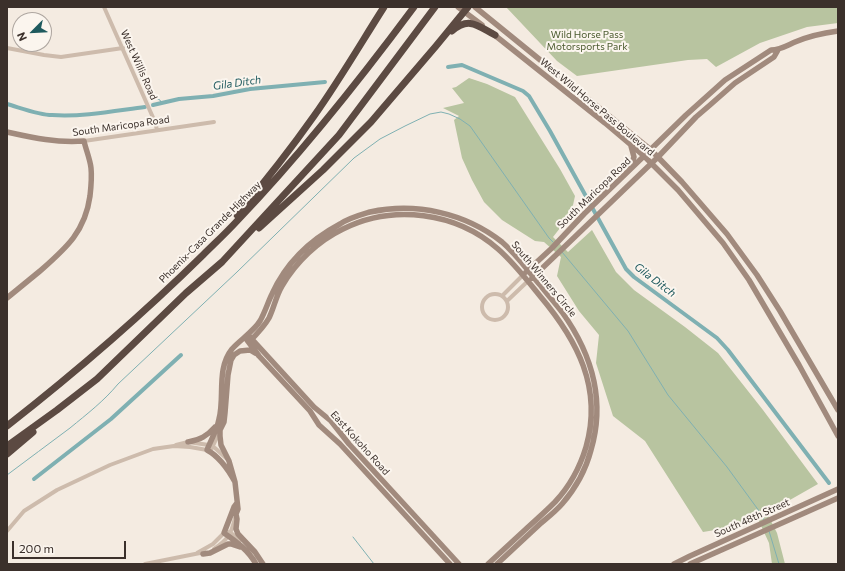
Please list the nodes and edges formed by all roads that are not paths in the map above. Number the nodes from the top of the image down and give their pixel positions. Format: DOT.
graph roads {
  1 [pos="104,7"];
  2 [pos="384,7"];
  3 [pos="414,7"];
  4 [pos="435,7"];
  5 [pos="476,7"];
  6 [pos="462,8"];
  7 [pos="838,31"];
  8 [pos="495,35"];
  9 [pos="436,46"];
  10 [pos="7,48"];
  11 [pos="123,48"];
  12 [pos="778,50"];
  13 [pos="730,77"];
  14 [pos="735,83"];
  15 [pos="690,111"];
  16 [pos="696,117"];
  17 [pos="214,122"];
  18 [pos="157,130"];
  19 [pos="7,132"];
  20 [pos="84,142"];
  21 [pos="630,144"];
  22 [pos="651,150"];
  23 [pos="644,156"];
  24 [pos="658,157"];
  25 [pos="651,164"];
  26 [pos="628,172"];
  27 [pos="434,214"];
  28 [pos="216,242"];
  29 [pos="316,243"];
  30 [pos="552,248"];
  31 [pos="519,260"];
  32 [pos="222,262"];
  33 [pos="528,271"];
  34 [pos="523,276"];
  35 [pos="531,279"];
  36 [pos="502,296"];
  37 [pos="7,298"];
  38 [pos="507,301"];
  39 [pos="569,330"];
  40 [pos="246,335"];
  41 [pos="250,341"];
  42 [pos="258,356"];
  43 [pos="317,409"];
  44 [pos="57,410"];
  45 [pos="838,410"];
  46 [pos="312,414"];
  47 [pos="220,418"];
  48 [pos="7,426"];
  49 [pos="220,430"];
  50 [pos="838,436"];
  51 [pos="188,442"];
  52 [pos="7,446"];
  53 [pos="174,446"];
  54 [pos="210,449"];
  55 [pos="7,454"];
  56 [pos="228,461"];
  57 [pos="380,478"];
  58 [pos="235,482"];
  59 [pos="375,482"];
  60 [pos="838,489"];
  61 [pos="838,498"];
  62 [pos="237,503"];
  63 [pos="236,514"];
  64 [pos="7,531"];
  65 [pos="227,533"];
  66 [pos="247,547"];
  67 [pos="203,554"];
  68 [pos="193,555"];
  69 [pos="145,564"];
  70 [pos="256,564"];
  71 [pos="263,564"];
  72 [pos="450,564"];
  73 [pos="459,564"];
  74 [pos="488,564"];
  75 [pos="497,564"];
  76 [pos="674,564"];
  77 [pos="690,564"];
  1 -- 11 [label="street, West Willis Road"];
  2 -- 28 [label="highway"];
  3 -- 28 [label="highway, Phoenix-Casa Grande Highway"];
  4 -- 32 [label="highway"];
  5 -- 22 [label="street, West Wild Horse Pass Boulevard"];
  6 -- 8 [label="street, West Wild Horse Pass Boulevard"];
  6 -- 9 [label="highway"];
  7 -- 12 [label="street, South Maricopa Road"];
  8 -- 9 [label="highway"];
  8 -- 21 [label="street, West Wild Horse Pass Boulevard"];
  9 -- 32 [label="highway"];
  10 -- 11 [label="street"];
  11 -- 18 [label="street, West Willis Road"];
  12 -- 13 [label="street, South Maricopa Road"];
  12 -- 14 [label="street, South Maricopa Road"];
  13 -- 14 [label="street"];
  13 -- 15 [label="street, South Maricopa Road"];
  14 -- 16 [label="street, South Maricopa Road"];
  15 -- 16 [label="street"];
  15 -- 22 [label="street, South Maricopa Road"];
  16 -- 24 [label="street, South Maricopa Road"];
  17 -- 18 [label="street, South Maricopa Road"];
  18 -- 20 [label="street, South Maricopa Road"];
  19 -- 20 [label="street, South Maricopa Road"];
  20 -- 37 [label="street"];
  21 -- 23 [label="street, West Wild Horse Pass Boulevard"];
  21 -- 26 [label="street"];
  22 -- 23 [label="street, South Maricopa Road"];
  22 -- 24 [label="street, West Wild Horse Pass Boulevard"];
  23 -- 25 [label="street, West Wild Horse Pass Boulevard"];
  23 -- 26 [label="street, South Maricopa Road"];
  24 -- 25 [label="street, South Maricopa Road"];
  24 -- 45 [label="street, West Wild Horse Pass Boulevard"];
  25 -- 35 [label="street, South Maricopa Road"];
  25 -- 50 [label="street, West Wild Horse Pass Boulevard"];
  26 -- 30 [label="street, South Maricopa Road"];
  27 -- 29 [label="street, South Winners Circle"];
  27 -- 31 [label="street, South Winners Circle"];
  27 -- 34 [label="street, South Winners Circle"];
  28 -- 48 [label="highway, Phoenix-Casa Grande Highway"];
  29 -- 40 [label="street, South Winners Circle"];
  29 -- 41 [label="street, South Winners Circle"];
  30 -- 31 [label="street"];
  30 -- 33 [label="street, South Maricopa Road"];
  31 -- 33 [label="street, South Winners Circle"];
  32 -- 44 [label="highway"];
  33 -- 34 [label="street, South Maricopa Road"];
  33 -- 35 [label="street, South Winners Circle"];
  34 -- 35 [label="street, South Winners Circle"];
  34 -- 36 [label="street, South Maricopa Road"];
  35 -- 38 [label="street, South Maricopa Road"];
  35 -- 39 [label="street, South Winners Circle"];
  36 -- 38 [label="street"];
  36 -- 38 [label="street"];
  39 -- 74 [label="street, South Winners Circle"];
  39 -- 75 [label="street, South Winners Circle"];
  40 -- 41 [label="street, East Kokoho Road"];
  40 -- 47 [label="street, South Winners Circle"];
  41 -- 42 [label="street, East Kokoho Road"];
  41 -- 43 [label="street, East Kokoho Road"];
  42 -- 46 [label="street, East Kokoho Road"];
  42 -- 49 [label="street"];
  43 -- 46 [label="street"];
  43 -- 57 [label="street, East Kokoho Road"];
  44 -- 52 [label="highway"];
  44 -- 55 [label="highway"];
  46 -- 59 [label="street, East Kokoho Road"];
  47 -- 51 [label="street"];
  47 -- 54 [label="street, South Winners Circle"];
  49 -- 54 [label="street"];
  49 -- 56 [label="street"];
  51 -- 53 [label="street"];
  51 -- 54 [label="street"];
  53 -- 54 [label="street"];
  53 -- 64 [label="street"];
  54 -- 56 [label="street"];
  54 -- 58 [label="street"];
  56 -- 58 [label="street"];
  57 -- 59 [label="street"];
  57 -- 73 [label="street, East Kokoho Road"];
  58 -- 62 [label="street"];
  59 -- 72 [label="street, East Kokoho Road"];
  60 -- 76 [label="street, South 48th Street"];
  61 -- 77 [label="street, South 48th Street"];
  62 -- 63 [label="street"];
  62 -- 65 [label="street"];
  63 -- 65 [label="street"];
  63 -- 66 [label="street"];
  65 -- 66 [label="street"];
  65 -- 67 [label="street"];
  65 -- 68 [label="street"];
  66 -- 67 [label="street"];
  66 -- 70 [label="street"];
  66 -- 71 [label="street"];
  67 -- 68 [label="street"];
  68 -- 69 [label="street"];
}
